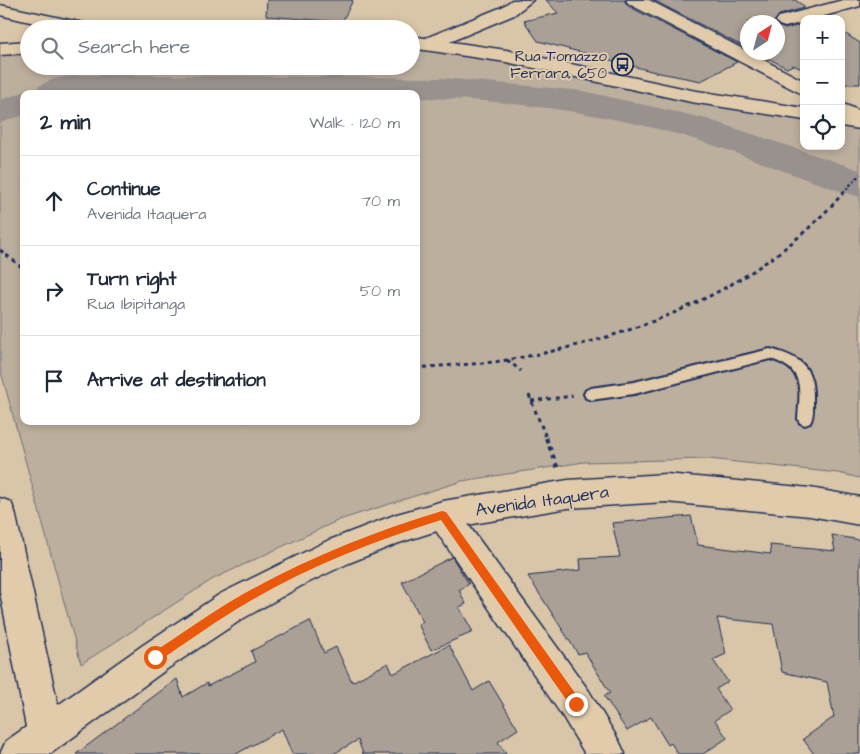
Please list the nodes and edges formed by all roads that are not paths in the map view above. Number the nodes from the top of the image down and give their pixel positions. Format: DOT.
graph roads {
  1 [pos="524,0"];
  2 [pos="634,0"];
  3 [pos="860,1"];
  4 [pos="0,10"];
  5 [pos="45,20"];
  6 [pos="785,21"];
  7 [pos="420,43"];
  8 [pos="20,48"];
  9 [pos="0,49"];
  10 [pos="800,87"];
  11 [pos="845,111"];
  12 [pos="800,113"];
  13 [pos="860,119"];
  14 [pos="845,121"];
  15 [pos="860,123"];
  16 [pos="591,394"];
  17 [pos="805,419"];
  18 [pos="860,511"];
  19 [pos="0,512"];
  20 [pos="442,515"];
  21 [pos="38,748"];
  22 [pos="606,754"];
  1 -- 7 [label="main road"];
  2 -- 10 [label="main road"];
  3 -- 6 [label="main road"];
  4 -- 5 [label="main road"];
  7 -- 12 [label="main road"];
  8 -- 9 [label="main road"];
  11 -- 13 [label="main road"];
  14 -- 15 [label="main road"];
  16 -- 17 [label="lane"];
  18 -- 20 [label="main road, Avenida Itaquera"];
  19 -- 21 [label="main road"];
  20 -- 21 [label="main road, Avenida Itaquera"];
  20 -- 22 [label="main road"];
}
